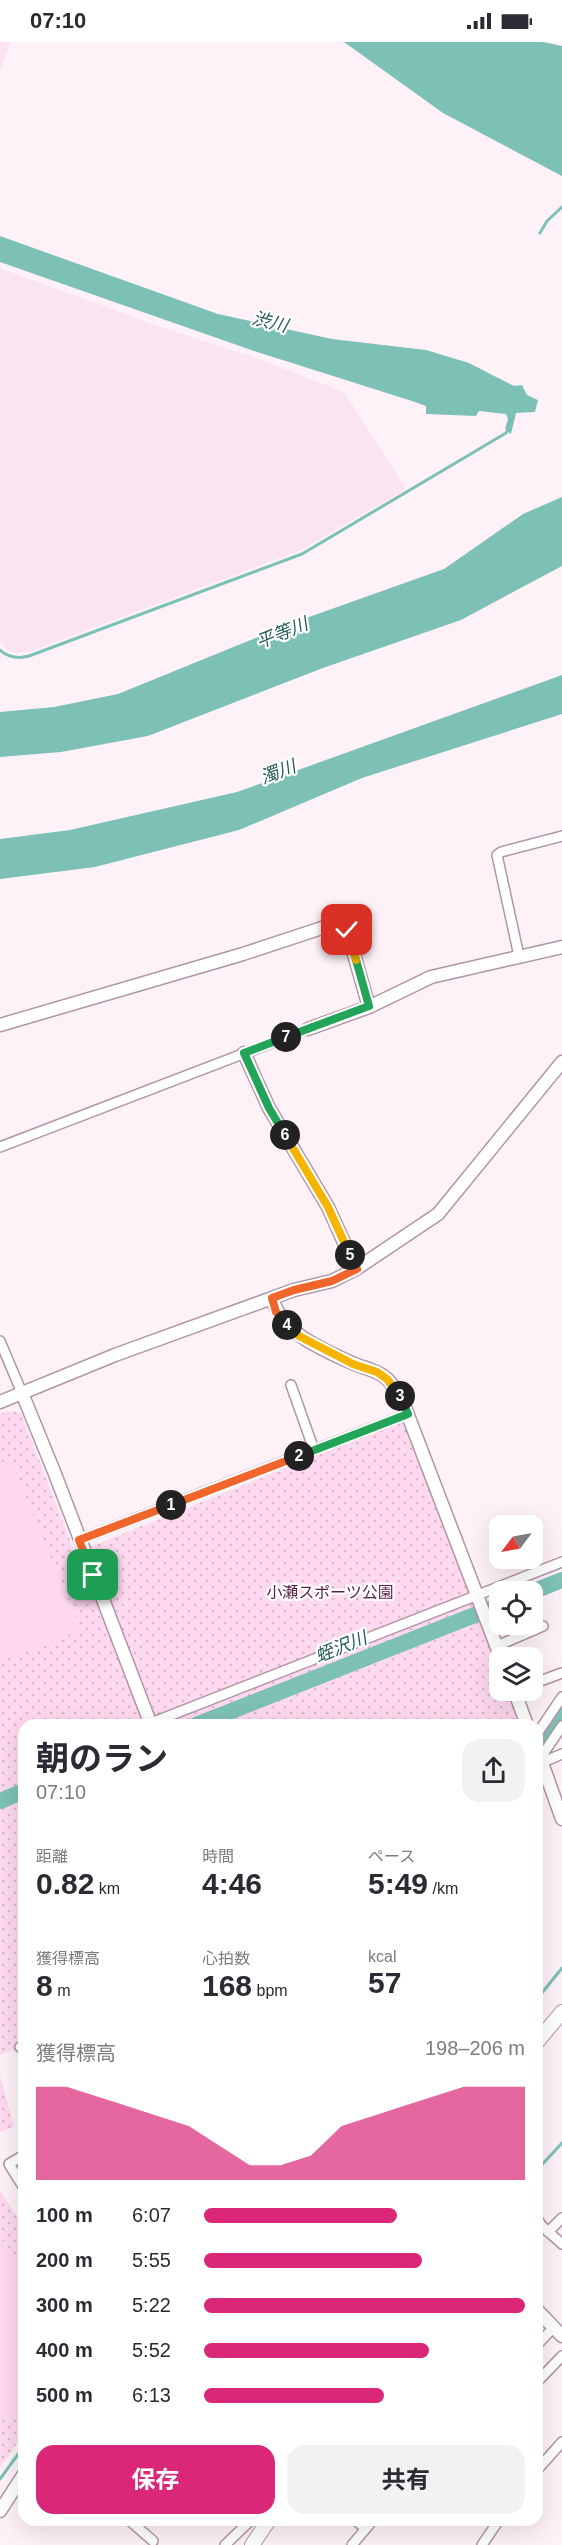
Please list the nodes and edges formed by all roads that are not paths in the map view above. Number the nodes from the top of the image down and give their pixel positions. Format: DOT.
graph roads {
  1 [pos="562,836"];
  2 [pos="562,947"];
  3 [pos="519,956"];
  4 [pos="369,1006"];
  5 [pos="0,1025"];
  6 [pos="308,1029"];
  7 [pos="244,1053"];
  8 [pos="562,1062"];
  9 [pos="0,1148"];
  10 [pos="357,1269"];
  11 [pos="272,1298"];
  12 [pos="0,1341"];
  13 [pos="291,1385"];
  14 [pos="22,1393"];
  15 [pos="0,1402"];
  16 [pos="408,1414"];
  17 [pos="315,1450"];
  18 [pos="79,1540"];
  19 [pos="562,1562"];
  20 [pos="478,1600"];
  21 [pos="528,1635"];
  22 [pos="497,1647"];
  23 [pos="507,1647"];
  24 [pos="562,1673"];
  25 [pos="543,1680"];
  26 [pos="562,1697"];
  27 [pos="519,1701"];
  28 [pos="149,1719"];
  29 [pos="164,1719"];
  30 [pos="526,1719"];
  31 [pos="543,1725"];
  32 [pos="562,1726"];
  33 [pos="543,1754"];
  34 [pos="562,1754"];
  35 [pos="543,1757"];
  36 [pos="543,1766"];
  37 [pos="562,1819"];
  38 [pos="562,2012"];
  39 [pos="543,2035"];
  40 [pos="18,2159"];
  41 [pos="18,2178"];
  42 [pos="562,2218"];
  43 [pos="543,2226"];
  44 [pos="548,2232"];
  45 [pos="562,2244"];
  46 [pos="543,2316"];
  47 [pos="558,2331"];
  48 [pos="543,2340"];
  49 [pos="562,2356"];
  50 [pos="543,2376"];
  51 [pos="562,2442"];
  52 [pos="543,2463"];
  53 [pos="18,2483"];
  54 [pos="0,2511"];
  55 [pos="136,2526"];
  56 [pos="244,2526"];
  57 [pos="264,2526"];
  58 [pos="362,2526"];
  59 [pos="367,2526"];
  60 [pos="495,2526"];
  61 [pos="365,2528"];
  62 [pos="153,2541"];
  63 [pos="225,2545"];
  64 [pos="252,2545"];
  65 [pos="352,2545"];
  66 [pos="482,2545"];
  1 -- 3 [label="street"];
  2 -- 3 [label="street"];
  3 -- 4 [label="street"];
  4 -- 5 [label="street"];
  4 -- 6 [label="street"];
  6 -- 7 [label="street"];
  7 -- 9 [label="street"];
  7 -- 10 [label="street"];
  8 -- 10 [label="street"];
  10 -- 11 [label="street"];
  11 -- 14 [label="street"];
  11 -- 16 [label="street"];
  12 -- 14 [label="street"];
  13 -- 17 [label="street"];
  14 -- 15 [label="street"];
  14 -- 18 [label="street"];
  16 -- 17 [label="street"];
  16 -- 20 [label="street"];
  17 -- 18 [label="street"];
  18 -- 28 [label="street"];
  19 -- 20 [label="street"];
  20 -- 22 [label="street"];
  20 -- 29 [label="street"];
  21 -- 23 [label="street"];
  24 -- 25 [label="street"];
  26 -- 31 [label="street"];
  27 -- 30 [label="street"];
  32 -- 33 [label="street"];
  34 -- 35 [label="street"];
  36 -- 37 [label="street"];
  38 -- 39 [label="main road"];
  40 -- 41 [label="street"];
  42 -- 44 [label="street"];
  43 -- 44 [label="street"];
  44 -- 45 [label="street"];
  46 -- 47 [label="street"];
  47 -- 48 [label="street"];
  49 -- 50 [label="street"];
  51 -- 52 [label="street"];
  53 -- 54 [label="street"];
  55 -- 62 [label="street"];
  56 -- 63 [label="street"];
  57 -- 64 [label="main road"];
  58 -- 61 [label="street"];
  59 -- 61 [label="street"];
  60 -- 66 [label="street"];
  61 -- 65 [label="street"];
}
